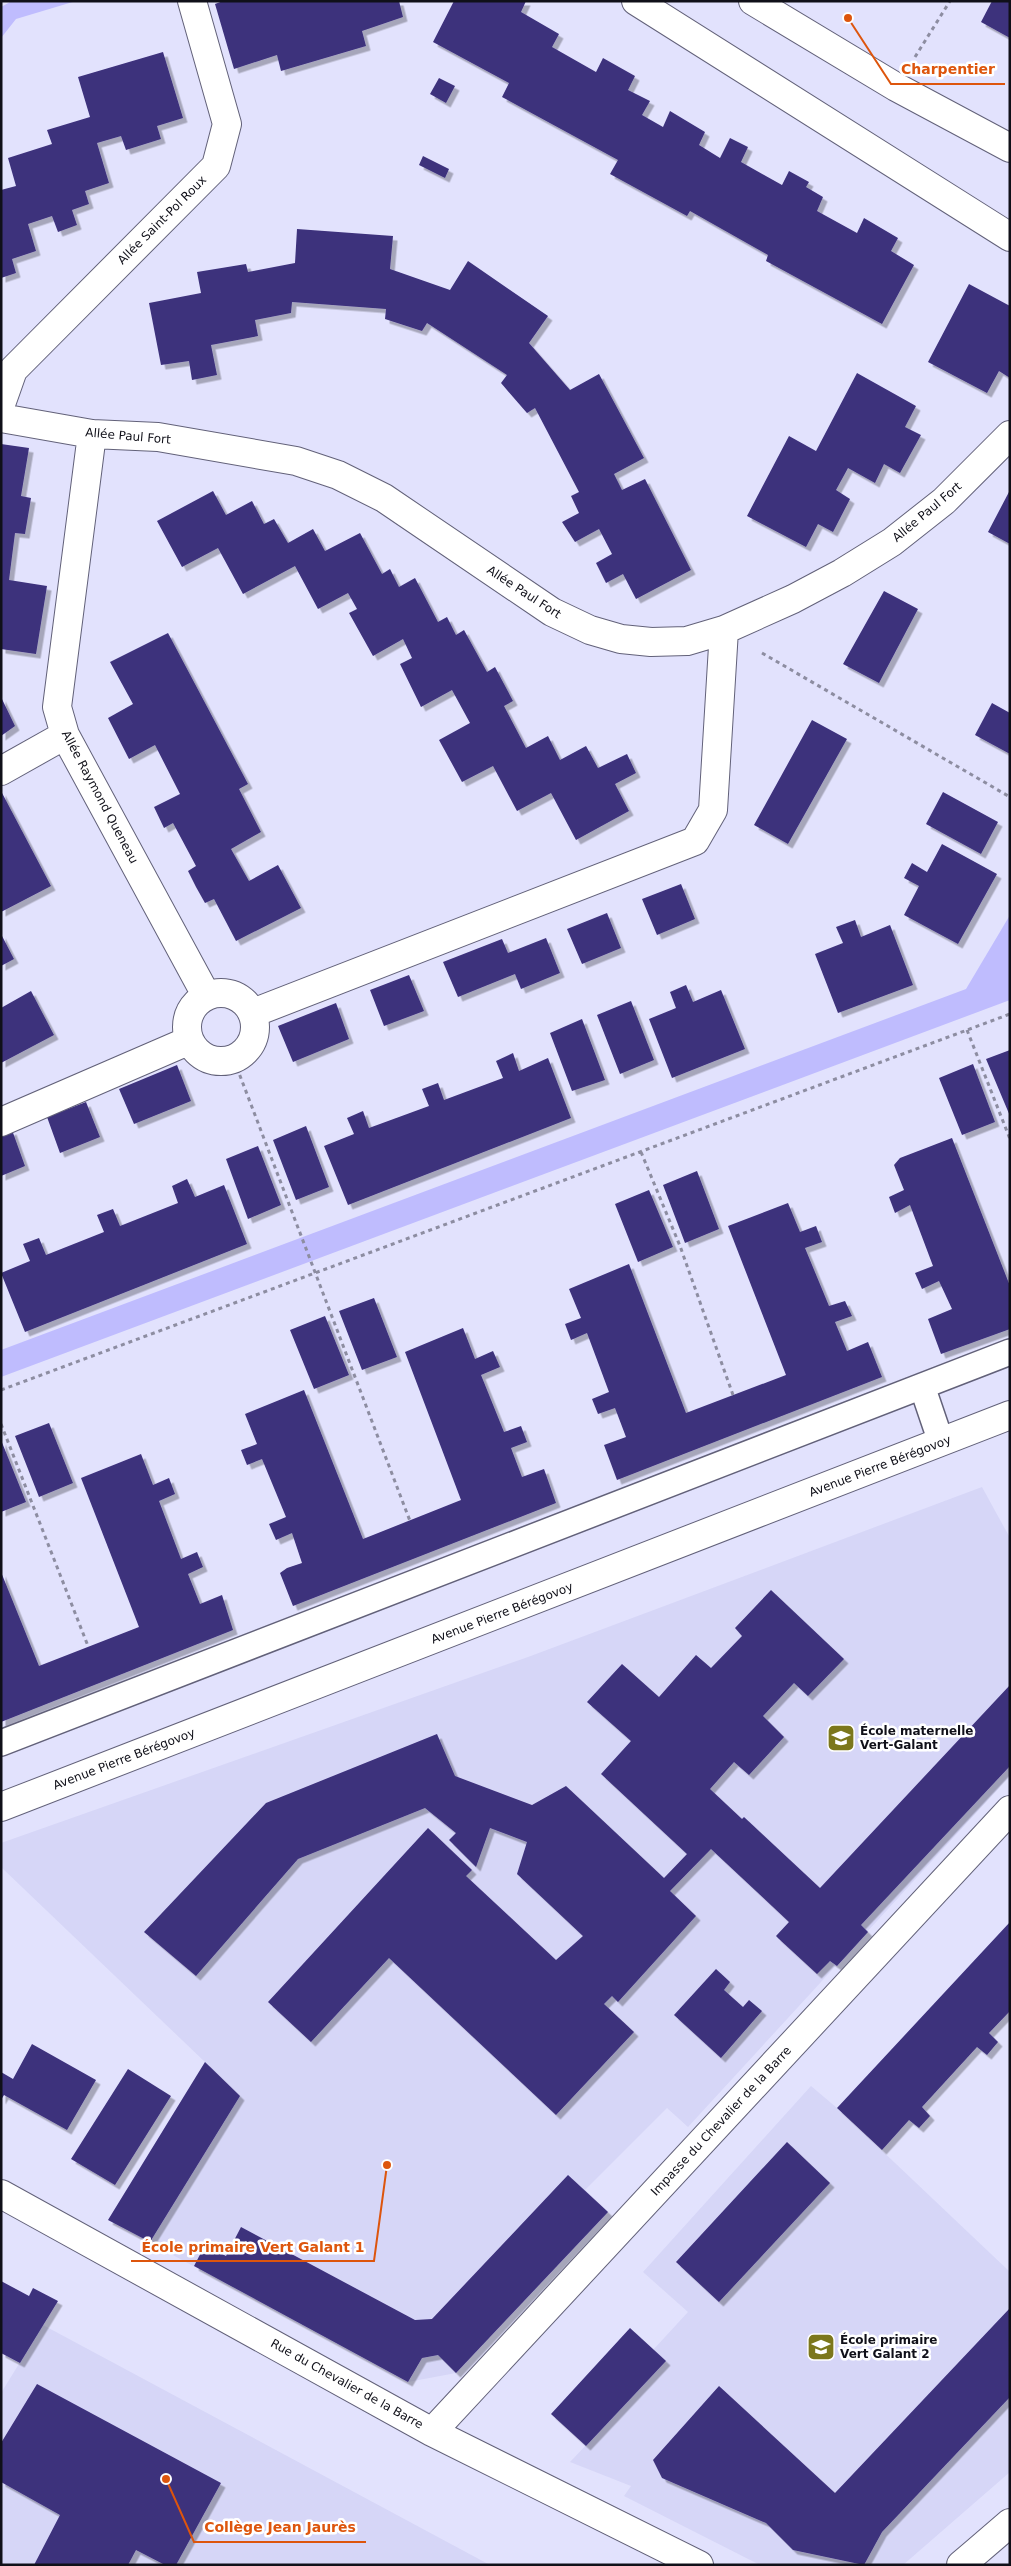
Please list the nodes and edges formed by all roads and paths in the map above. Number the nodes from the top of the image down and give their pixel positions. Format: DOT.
graph roads {
  1 [pos="192,1"];
  2 [pos="636,1"];
  3 [pos="753,1"];
  4 [pos="950,1"];
  5 [pos="896,87"];
  6 [pos="1010,148"];
  7 [pos="1010,237"];
  8 [pos="1,404"];
  9 [pos="1,418"];
  10 [pos="92,434"];
  11 [pos="1010,435"];
  12 [pos="724,630"];
  13 [pos="65,735"];
  14 [pos="1,771"];
  15 [pos="1010,797"];
  16 [pos="206,995"];
  17 [pos="253,1013"];
  18 [pos="1010,1014"];
  19 [pos="967,1030"];
  20 [pos="188,1040"];
  21 [pos="234,1060"];
  22 [pos="1,1122"];
  23 [pos="1010,1139"];
  24 [pos="641,1152"];
  25 [pos="316,1273"];
  26 [pos="1010,1352"];
  27 [pos="922,1386"];
  28 [pos="1,1390"];
  29 [pos="733,1395"];
  30 [pos="1007,1420"];
  31 [pos="1,1424"];
  32 [pos="941,1442"];
  33 [pos="410,1521"];
  34 [pos="88,1646"];
  35 [pos="1,1743"];
  36 [pos="1,1807"];
  37 [pos="1010,1810"];
  38 [pos="1,2194"];
  39 [pos="432,2432"];
  40 [pos="1010,2523"];
  41 [pos="699,2565"];
  42 [pos="961,2565"];
  1 -- 8 [label="street, Allée Saint-Pol Roux"];
  2 -- 7 [label="street"];
  3 -- 5 [label="street"];
  4 -- 5 [label="path"];
  5 -- 6 [label="street"];
  9 -- 10 [label="street, Allée Paul Fort"];
  10 -- 12 [label="street, Allée Paul Fort"];
  10 -- 13 [label="street, Allée Raymond Queneau"];
  11 -- 12 [label="street, Allée Paul Fort"];
  12 -- 15 [label="path"];
  12 -- 17 [label="street"];
  13 -- 14 [label="street"];
  13 -- 16 [label="street, Allée Raymond Queneau"];
  16 -- 17 [label="street"];
  16 -- 20 [label="street"];
  17 -- 21 [label="street"];
  18 -- 19 [label="path"];
  19 -- 23 [label="path"];
  19 -- 24 [label="path"];
  20 -- 21 [label="street"];
  20 -- 22 [label="street"];
  21 -- 25 [label="path"];
  24 -- 25 [label="path"];
  24 -- 29 [label="path"];
  25 -- 28 [label="path"];
  25 -- 33 [label="path"];
  26 -- 27 [label="lane"];
  27 -- 32 [label="lane"];
  27 -- 35 [label="lane"];
  30 -- 32 [label="street, Avenue Pierre Bérégovoy"];
  31 -- 34 [label="path"];
  32 -- 36 [label="street, Avenue Pierre Bérégovoy"];
  37 -- 39 [label="street, Impasse du Chevalier de la Barre"];
  38 -- 39 [label="street, Rue du Chevalier de la Barre"];
  39 -- 41 [label="street, Rue du Chevalier de la Barre"];
  40 -- 42 [label="street"];
}
